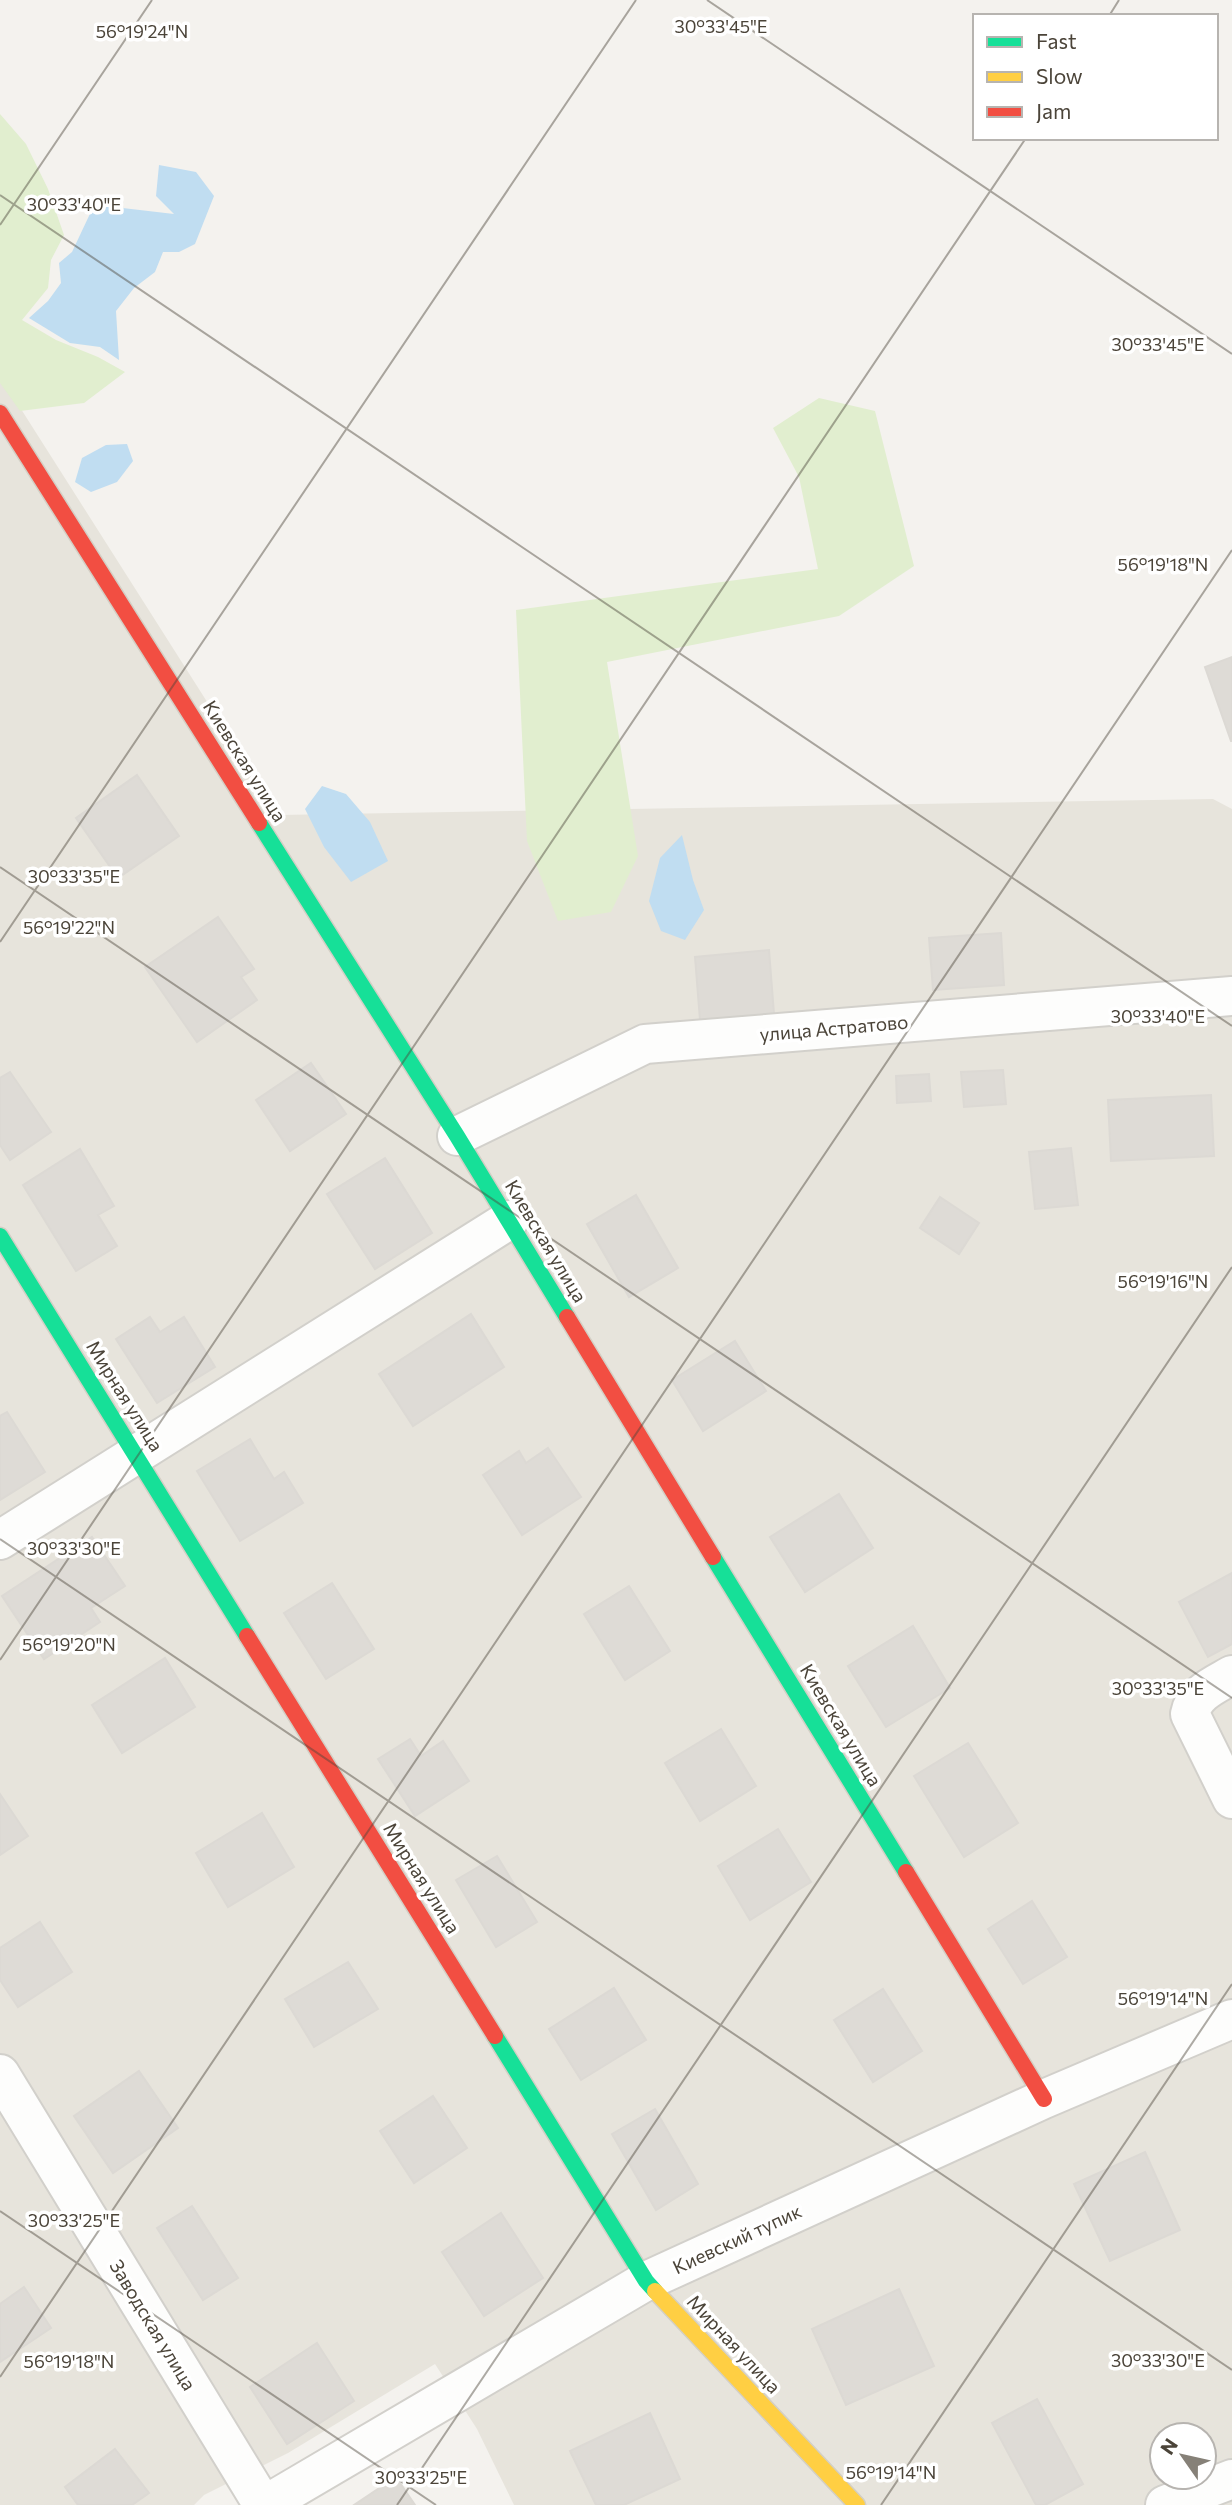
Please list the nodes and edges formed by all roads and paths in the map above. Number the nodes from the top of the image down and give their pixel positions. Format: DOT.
graph roads {
  1 [pos="0,413"];
  2 [pos="1232,996"];
  3 [pos="457,1136"];
  4 [pos="509,1220"];
  5 [pos="0,1236"];
  6 [pos="137,1455"];
  7 [pos="0,1539"];
  8 [pos="1232,1675"];
  9 [pos="1232,1799"];
  10 [pos="1232,2019"];
  11 [pos="0,2074"];
  12 [pos="1044,2099"];
  13 [pos="646,2281"];
  14 [pos="1232,2479"];
  15 [pos="264,2505"];
  16 [pos="858,2505"];
  17 [pos="1164,2505"];
  1 -- 3 [label="street, Киевская улица"];
  2 -- 3 [label="street, улица Астратово"];
  3 -- 4 [label="street, Киевская улица"];
  4 -- 6 [label="street"];
  4 -- 12 [label="street, Киевская улица"];
  5 -- 6 [label="street, Мирная улица"];
  6 -- 7 [label="street"];
  6 -- 13 [label="street, Мирная улица"];
  8 -- 9 [label="street"];
  10 -- 12 [label="street, Киевский тупик"];
  11 -- 15 [label="street, Заводская улица"];
  12 -- 13 [label="street, Киевский тупик"];
  13 -- 15 [label="street, Киевский тупик"];
  13 -- 16 [label="street, Мирная улица"];
  14 -- 17 [label="street"];
}
